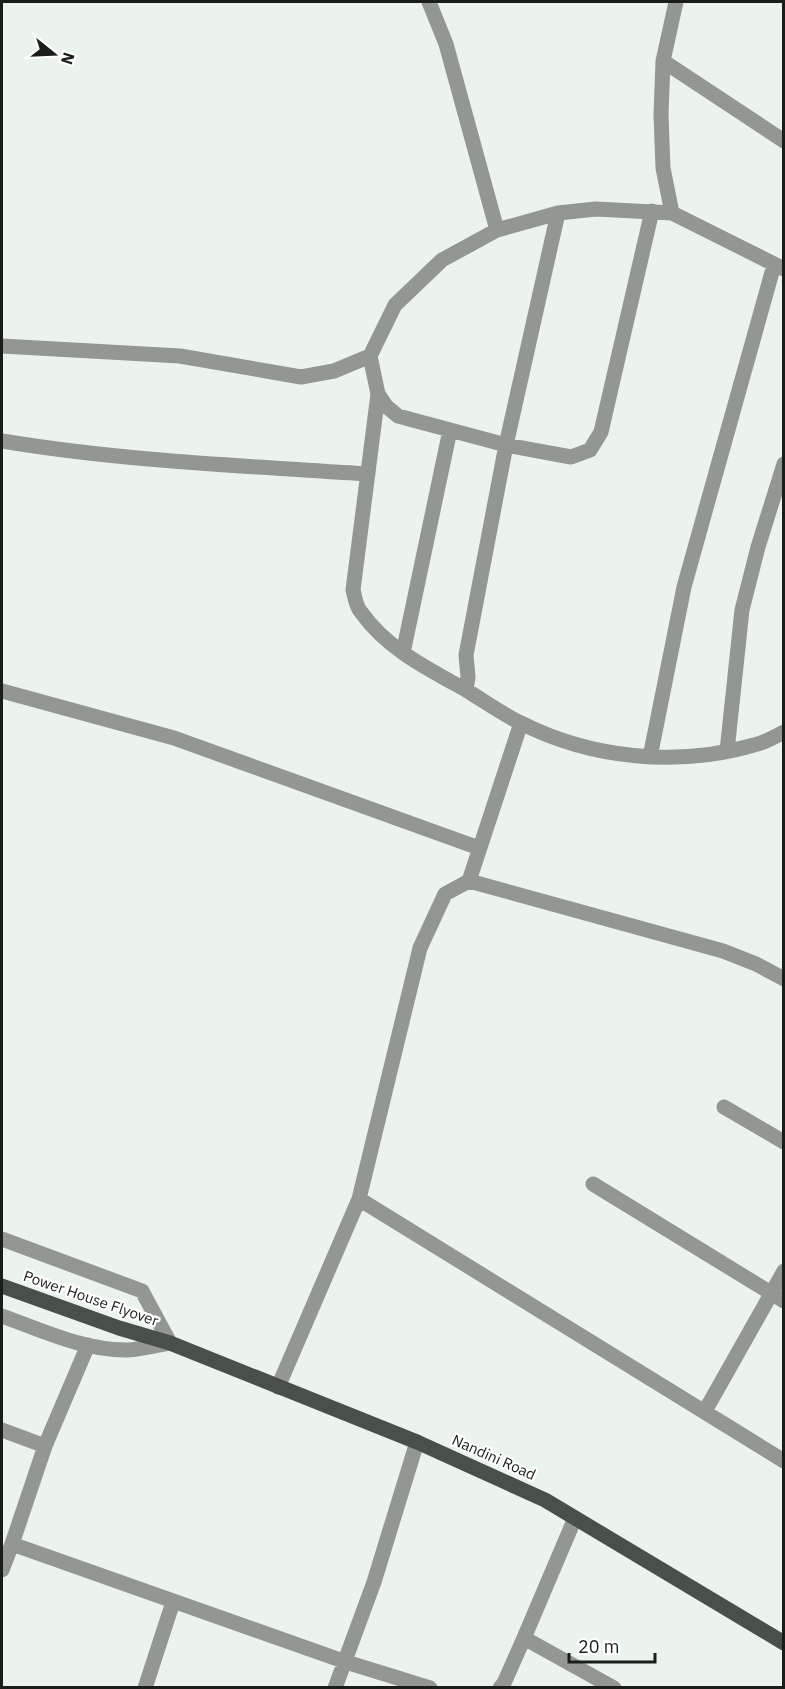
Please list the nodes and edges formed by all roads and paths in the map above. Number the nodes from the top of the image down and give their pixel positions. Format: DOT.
graph roads {
  1 [pos="429,2"];
  2 [pos="676,2"];
  3 [pos="663,61"];
  4 [pos="783,141"];
  5 [pos="652,211"];
  6 [pos="558,213"];
  7 [pos="672,213"];
  8 [pos="497,230"];
  9 [pos="779,267"];
  10 [pos="2,346"];
  11 [pos="369,356"];
  12 [pos="378,394"];
  13 [pos="450,430"];
  14 [pos="2,441"];
  15 [pos="506,445"];
  16 [pos="783,464"];
  17 [pos="368,474"];
  18 [pos="403,653"];
  19 [pos="466,690"];
  20 [pos="2,691"];
  21 [pos="521,723"];
  22 [pos="783,732"];
  23 [pos="727,751"];
  24 [pos="650,757"];
  25 [pos="479,848"];
  26 [pos="469,881"];
  27 [pos="783,979"];
  28 [pos="724,1107"];
  29 [pos="783,1142"];
  30 [pos="593,1184"];
  31 [pos="359,1199"];
  32 [pos="2,1239"];
  33 [pos="783,1271"];
  34 [pos="2,1286"];
  35 [pos="777,1298"];
  36 [pos="2,1316"];
  37 [pos="170,1343"];
  38 [pos="88,1345"];
  39 [pos="278,1387"];
  40 [pos="705,1412"];
  41 [pos="2,1430"];
  42 [pos="417,1442"];
  43 [pos="45,1446"];
  44 [pos="783,1461"];
  45 [pos="575,1518"];
  46 [pos="12,1544"];
  47 [pos="2,1570"];
  48 [pos="173,1602"];
  49 [pos="524,1638"];
  50 [pos="783,1643"];
  51 [pos="346,1662"];
  52 [pos="145,1688"];
  53 [pos="334,1688"];
  54 [pos="430,1688"];
  55 [pos="500,1688"];
  56 [pos="614,1688"];
  1 -- 8 [label="street"];
  2 -- 3 [label="street"];
  3 -- 4 [label="street"];
  3 -- 7 [label="street"];
  5 -- 6 [label="street"];
  5 -- 7 [label="street"];
  5 -- 15 [label="street"];
  6 -- 8 [label="street"];
  6 -- 15 [label="street"];
  7 -- 9 [label="street"];
  8 -- 11 [label="street"];
  9 -- 24 [label="street"];
  10 -- 11 [label="street"];
  11 -- 12 [label="street"];
  12 -- 13 [label="street"];
  12 -- 17 [label="street"];
  13 -- 15 [label="street"];
  13 -- 18 [label="street"];
  14 -- 17 [label="street"];
  15 -- 19 [label="street"];
  16 -- 23 [label="street"];
  17 -- 18 [label="street"];
  18 -- 19 [label="street"];
  19 -- 21 [label="street"];
  20 -- 25 [label="street"];
  21 -- 24 [label="street"];
  21 -- 25 [label="street"];
  22 -- 23 [label="street"];
  23 -- 24 [label="street"];
  25 -- 26 [label="street"];
  26 -- 27 [label="street"];
  26 -- 31 [label="street"];
  28 -- 29 [label="street"];
  30 -- 35 [label="street"];
  31 -- 39 [label="street"];
  31 -- 40 [label="street"];
  32 -- 37 [label="street"];
  33 -- 35 [label="street"];
  34 -- 37 [label="main road, Power House Flyover"];
  35 -- 40 [label="street"];
  36 -- 38 [label="street"];
  37 -- 38 [label="street"];
  37 -- 39 [label="main road, Nandini Road"];
  38 -- 43 [label="street"];
  39 -- 42 [label="main road, Nandini Road"];
  40 -- 44 [label="street"];
  41 -- 43 [label="street"];
  42 -- 45 [label="main road, Nandini Road"];
  42 -- 51 [label="street"];
  43 -- 46 [label="street"];
  45 -- 49 [label="street"];
  45 -- 50 [label="main road, Nandini Road"];
  46 -- 47 [label="street"];
  46 -- 48 [label="street"];
  48 -- 51 [label="street"];
  48 -- 52 [label="street"];
  49 -- 55 [label="street"];
  49 -- 56 [label="street"];
  51 -- 53 [label="street"];
  51 -- 54 [label="street"];
}
